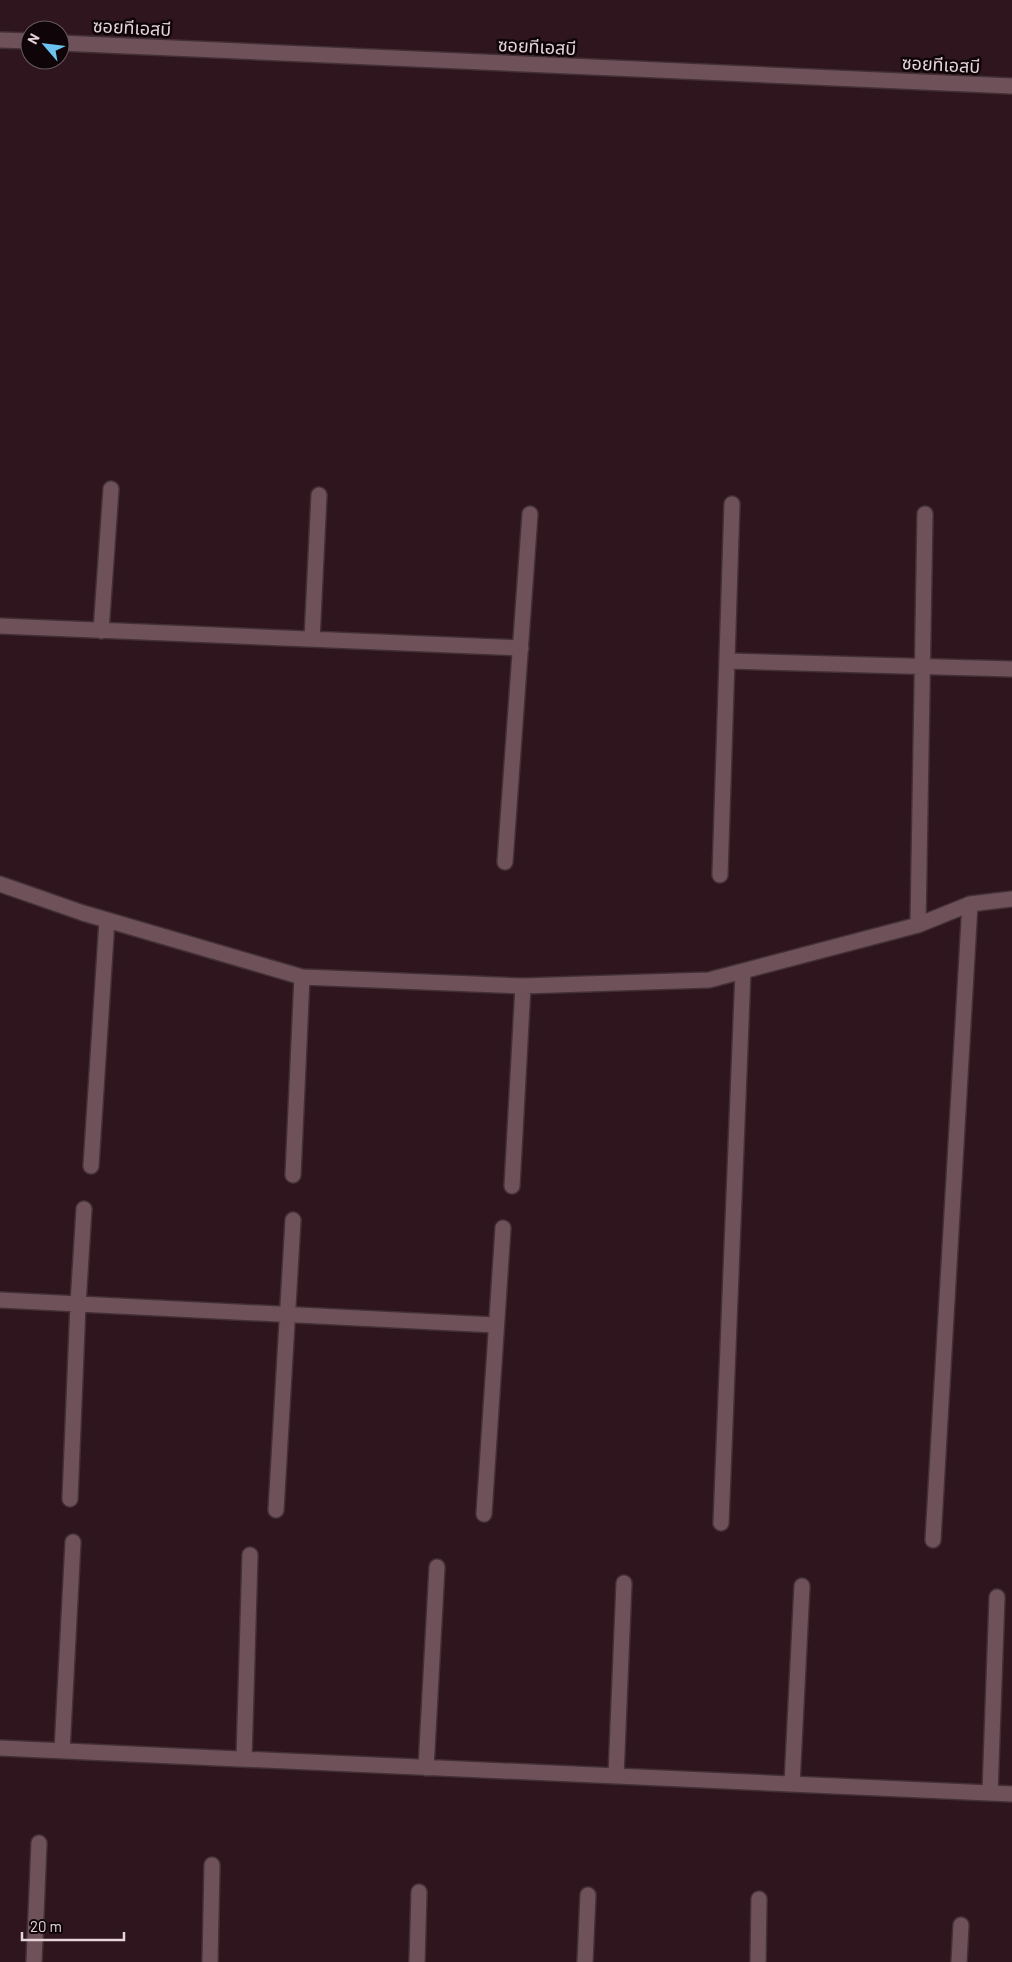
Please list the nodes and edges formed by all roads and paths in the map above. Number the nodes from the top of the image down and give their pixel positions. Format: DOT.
graph roads {
  1 [pos="0,40"];
  2 [pos="20,41"];
  3 [pos="70,43"];
  4 [pos="1012,86"];
  5 [pos="111,489"];
  6 [pos="320,495"];
  7 [pos="732,504"];
  8 [pos="530,514"];
  9 [pos="925,514"];
  10 [pos="0,626"];
  11 [pos="101,630"];
  12 [pos="312,639"];
  13 [pos="521,648"];
  14 [pos="727,661"];
  15 [pos="922,666"];
  16 [pos="1012,669"];
  17 [pos="505,862"];
  18 [pos="720,875"];
  19 [pos="0,884"];
  20 [pos="1012,899"];
  21 [pos="970,904"];
  22 [pos="107,920"];
  23 [pos="918,925"];
  24 [pos="743,971"];
  25 [pos="302,977"];
  26 [pos="523,986"];
  27 [pos="91,1166"];
  28 [pos="293,1175"];
  29 [pos="512,1186"];
  30 [pos="84,1209"];
  31 [pos="293,1220"];
  32 [pos="503,1228"];
  33 [pos="0,1300"];
  34 [pos="78,1304"];
  35 [pos="288,1315"];
  36 [pos="495,1325"];
  37 [pos="70,1499"];
  38 [pos="276,1510"];
  39 [pos="484,1514"];
  40 [pos="721,1523"];
  41 [pos="933,1540"];
  42 [pos="73,1542"];
  43 [pos="250,1555"];
  44 [pos="437,1567"];
  45 [pos="624,1583"];
  46 [pos="802,1586"];
  47 [pos="997,1597"];
  48 [pos="0,1748"];
  49 [pos="62,1751"];
  50 [pos="244,1760"];
  51 [pos="426,1768"];
  52 [pos="616,1776"];
  53 [pos="792,1784"];
  54 [pos="990,1793"];
  55 [pos="1012,1794"];
  56 [pos="39,1843"];
  57 [pos="212,1865"];
  58 [pos="418,1892"];
  59 [pos="588,1895"];
  60 [pos="759,1899"];
  61 [pos="961,1925"];
  62 [pos="34,1962"];
  63 [pos="210,1962"];
  64 [pos="417,1962"];
  65 [pos="585,1962"];
  66 [pos="758,1962"];
  67 [pos="959,1962"];
  1 -- 2 [label="street"];
  3 -- 4 [label="street, ซอยทีเอสบี"];
  5 -- 11 [label="street"];
  6 -- 12 [label="street"];
  7 -- 14 [label="street"];
  8 -- 13 [label="street"];
  9 -- 15 [label="street"];
  10 -- 11 [label="street"];
  11 -- 12 [label="street"];
  12 -- 13 [label="street"];
  13 -- 17 [label="street"];
  14 -- 15 [label="street"];
  14 -- 18 [label="street"];
  15 -- 16 [label="street"];
  15 -- 23 [label="street"];
  19 -- 22 [label="street"];
  20 -- 21 [label="street"];
  21 -- 23 [label="street"];
  21 -- 41 [label="street"];
  22 -- 25 [label="street"];
  22 -- 27 [label="street"];
  23 -- 24 [label="street"];
  24 -- 26 [label="street"];
  24 -- 40 [label="street"];
  25 -- 26 [label="street"];
  25 -- 28 [label="street"];
  26 -- 29 [label="street"];
  30 -- 34 [label="street"];
  31 -- 35 [label="street"];
  32 -- 36 [label="street"];
  33 -- 34 [label="street"];
  34 -- 35 [label="street"];
  34 -- 37 [label="street"];
  35 -- 36 [label="street"];
  35 -- 38 [label="street"];
  36 -- 39 [label="street"];
  42 -- 49 [label="street"];
  43 -- 50 [label="street"];
  44 -- 51 [label="street"];
  45 -- 52 [label="street"];
  46 -- 53 [label="street"];
  47 -- 54 [label="street"];
  48 -- 49 [label="street"];
  49 -- 50 [label="street"];
  50 -- 51 [label="street"];
  51 -- 52 [label="street"];
  52 -- 53 [label="street"];
  53 -- 54 [label="street"];
  54 -- 55 [label="street"];
  56 -- 62 [label="street"];
  57 -- 63 [label="street"];
  58 -- 64 [label="street"];
  59 -- 65 [label="street"];
  60 -- 66 [label="street"];
  61 -- 67 [label="street"];
}
